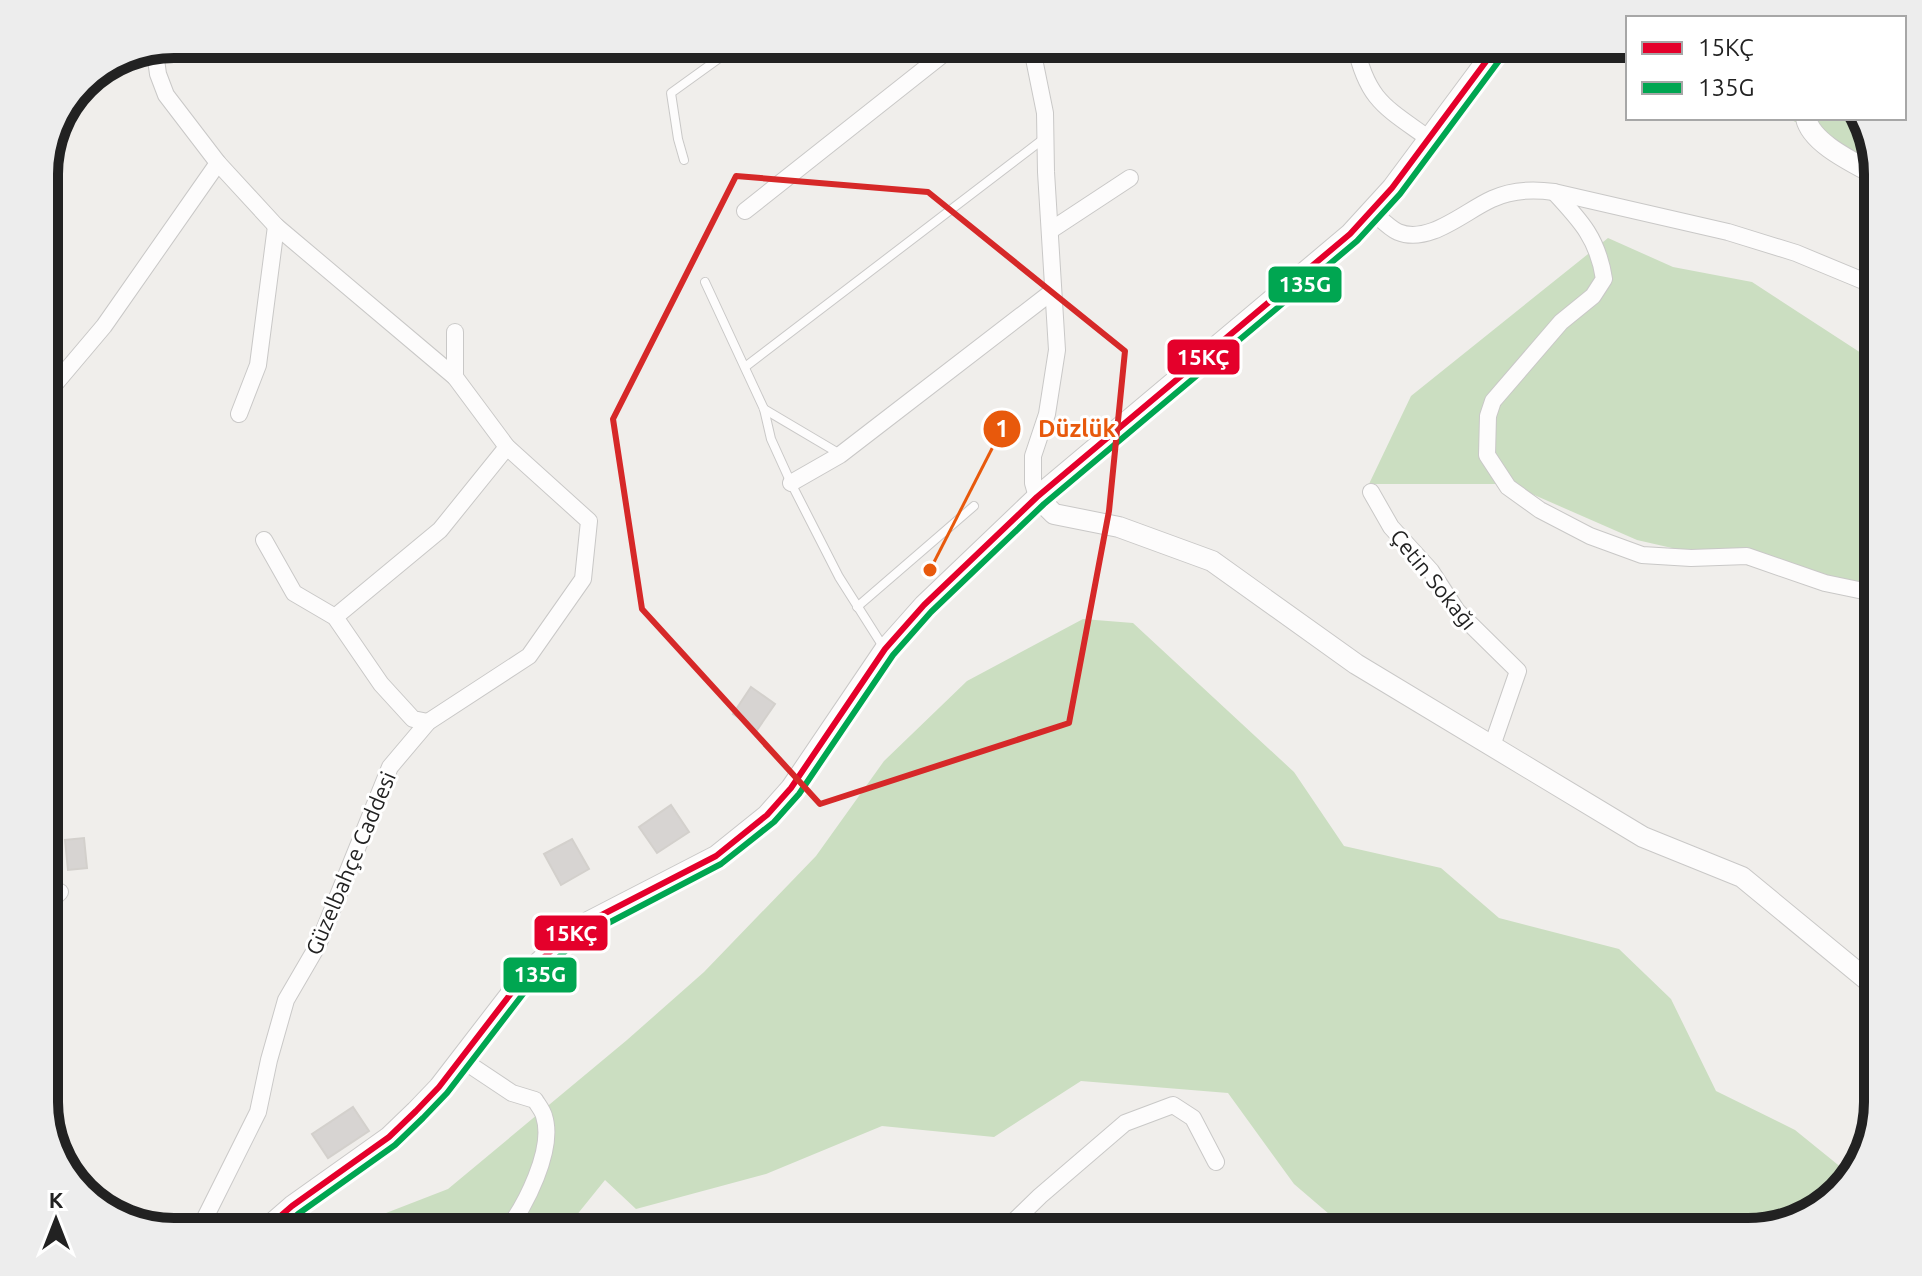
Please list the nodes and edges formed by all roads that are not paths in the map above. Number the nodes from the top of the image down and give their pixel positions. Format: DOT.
graph roads {
  1 [pos="720,58"];
  2 [pos="938,58"];
  3 [pos="1034,58"];
  4 [pos="1358,58"];
  5 [pos="1488,58"];
  6 [pos="156,60"];
  7 [pos="1806,120"];
  8 [pos="1047,137"];
  9 [pos="1428,138"];
  10 [pos="684,160"];
  11 [pos="218,163"];
  12 [pos="1864,168"];
  13 [pos="1130,178"];
  14 [pos="1554,192"];
  15 [pos="745,211"];
  16 [pos="1373,212"];
  17 [pos="276,226"];
  18 [pos="1051,230"];
  19 [pos="1864,281"];
  20 [pos="705,282"];
  21 [pos="1053,291"];
  22 [pos="455,332"];
  23 [pos="745,367"];
  24 [pos="455,377"];
  25 [pos="58,380"];
  26 [pos="764,409"];
  27 [pos="239,414"];
  28 [pos="507,447"];
  29 [pos="840,455"];
  30 [pos="791,483"];
  31 [pos="1371,492"];
  32 [pos="1037,497"];
  33 [pos="974,506"];
  34 [pos="264,540"];
  35 [pos="1864,591"];
  36 [pos="857,607"];
  37 [pos="335,617"];
  38 [pos="885,649"];
  39 [pos="428,722"];
  40 [pos="1492,746"];
  41 [pos="1864,977"];
  42 [pos="461,1059"];
  43 [pos="1216,1162"];
  44 [pos="205,1218"];
  45 [pos="278,1218"];
  46 [pos="516,1218"];
  47 [pos="1019,1218"];
  1 -- 10 [label="lane"];
  2 -- 15 [label="street"];
  3 -- 8 [label="street"];
  4 -- 9 [label="street"];
  5 -- 9 [label="street"];
  6 -- 11 [label="street"];
  7 -- 12 [label="street"];
  8 -- 18 [label="street"];
  8 -- 23 [label="lane"];
  9 -- 16 [label="street"];
  11 -- 17 [label="street"];
  11 -- 25 [label="street"];
  13 -- 18 [label="street"];
  14 -- 16 [label="street"];
  14 -- 19 [label="street"];
  14 -- 35 [label="street"];
  16 -- 32 [label="street"];
  17 -- 24 [label="street"];
  17 -- 27 [label="street"];
  18 -- 21 [label="street"];
  20 -- 23 [label="lane"];
  21 -- 29 [label="street"];
  21 -- 32 [label="street"];
  22 -- 24 [label="street"];
  23 -- 26 [label="lane"];
  24 -- 28 [label="street"];
  26 -- 29 [label="lane"];
  26 -- 30 [label="lane"];
  28 -- 37 [label="street"];
  28 -- 39 [label="street, Güzelbahçe Caddesi"];
  29 -- 30 [label="street"];
  30 -- 36 [label="lane"];
  31 -- 40 [label="street, Çetin Sokağı"];
  32 -- 38 [label="street"];
  32 -- 40 [label="street"];
  33 -- 36 [label="lane"];
  34 -- 37 [label="street"];
  36 -- 38 [label="lane"];
  37 -- 39 [label="street"];
  38 -- 42 [label="street"];
  39 -- 44 [label="street, Güzelbahçe Caddesi"];
  40 -- 41 [label="street"];
  42 -- 45 [label="street"];
  42 -- 46 [label="street"];
  43 -- 47 [label="street"];
}
